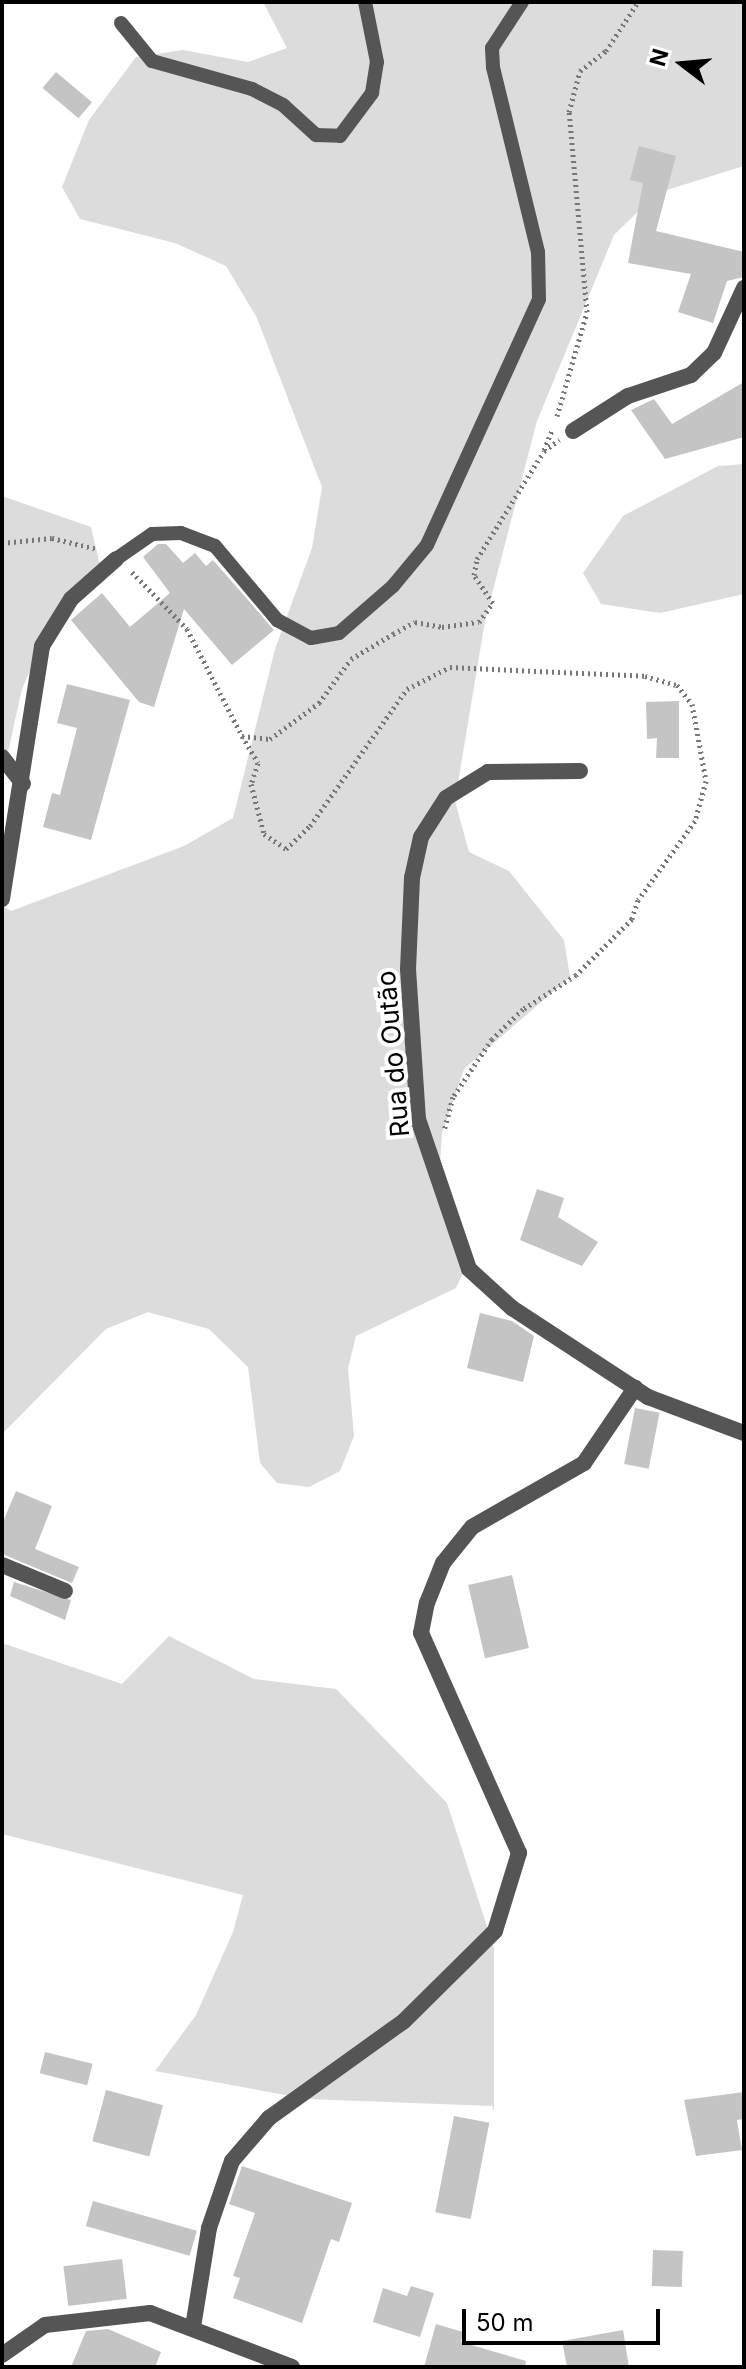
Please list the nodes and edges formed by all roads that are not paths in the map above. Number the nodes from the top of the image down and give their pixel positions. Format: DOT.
graph roads {
  1 [pos="365,2"];
  2 [pos="522,2"];
  3 [pos="121,23"];
  4 [pos="744,288"];
  5 [pos="573,431"];
  6 [pos="116,559"];
  7 [pos="2,757"];
  8 [pos="580,771"];
  9 [pos="23,784"];
  10 [pos="2,899"];
  11 [pos="635,1388"];
  12 [pos="744,1433"];
  13 [pos="2,1565"];
  14 [pos="65,1591"];
  15 [pos="193,2327"];
  16 [pos="2,2355"];
  17 [pos="292,2367"];
  1 -- 3 [label="lane"];
  2 -- 6 [label="lane"];
  4 -- 5 [label="street"];
  6 -- 9 [label="street"];
  7 -- 9 [label="street"];
  8 -- 11 [label="street, Rua do Outão"];
  9 -- 10 [label="street"];
  11 -- 12 [label="street, Rua do Outão"];
  11 -- 15 [label="street"];
  13 -- 14 [label="street"];
  15 -- 16 [label="street"];
  15 -- 17 [label="street"];
}
